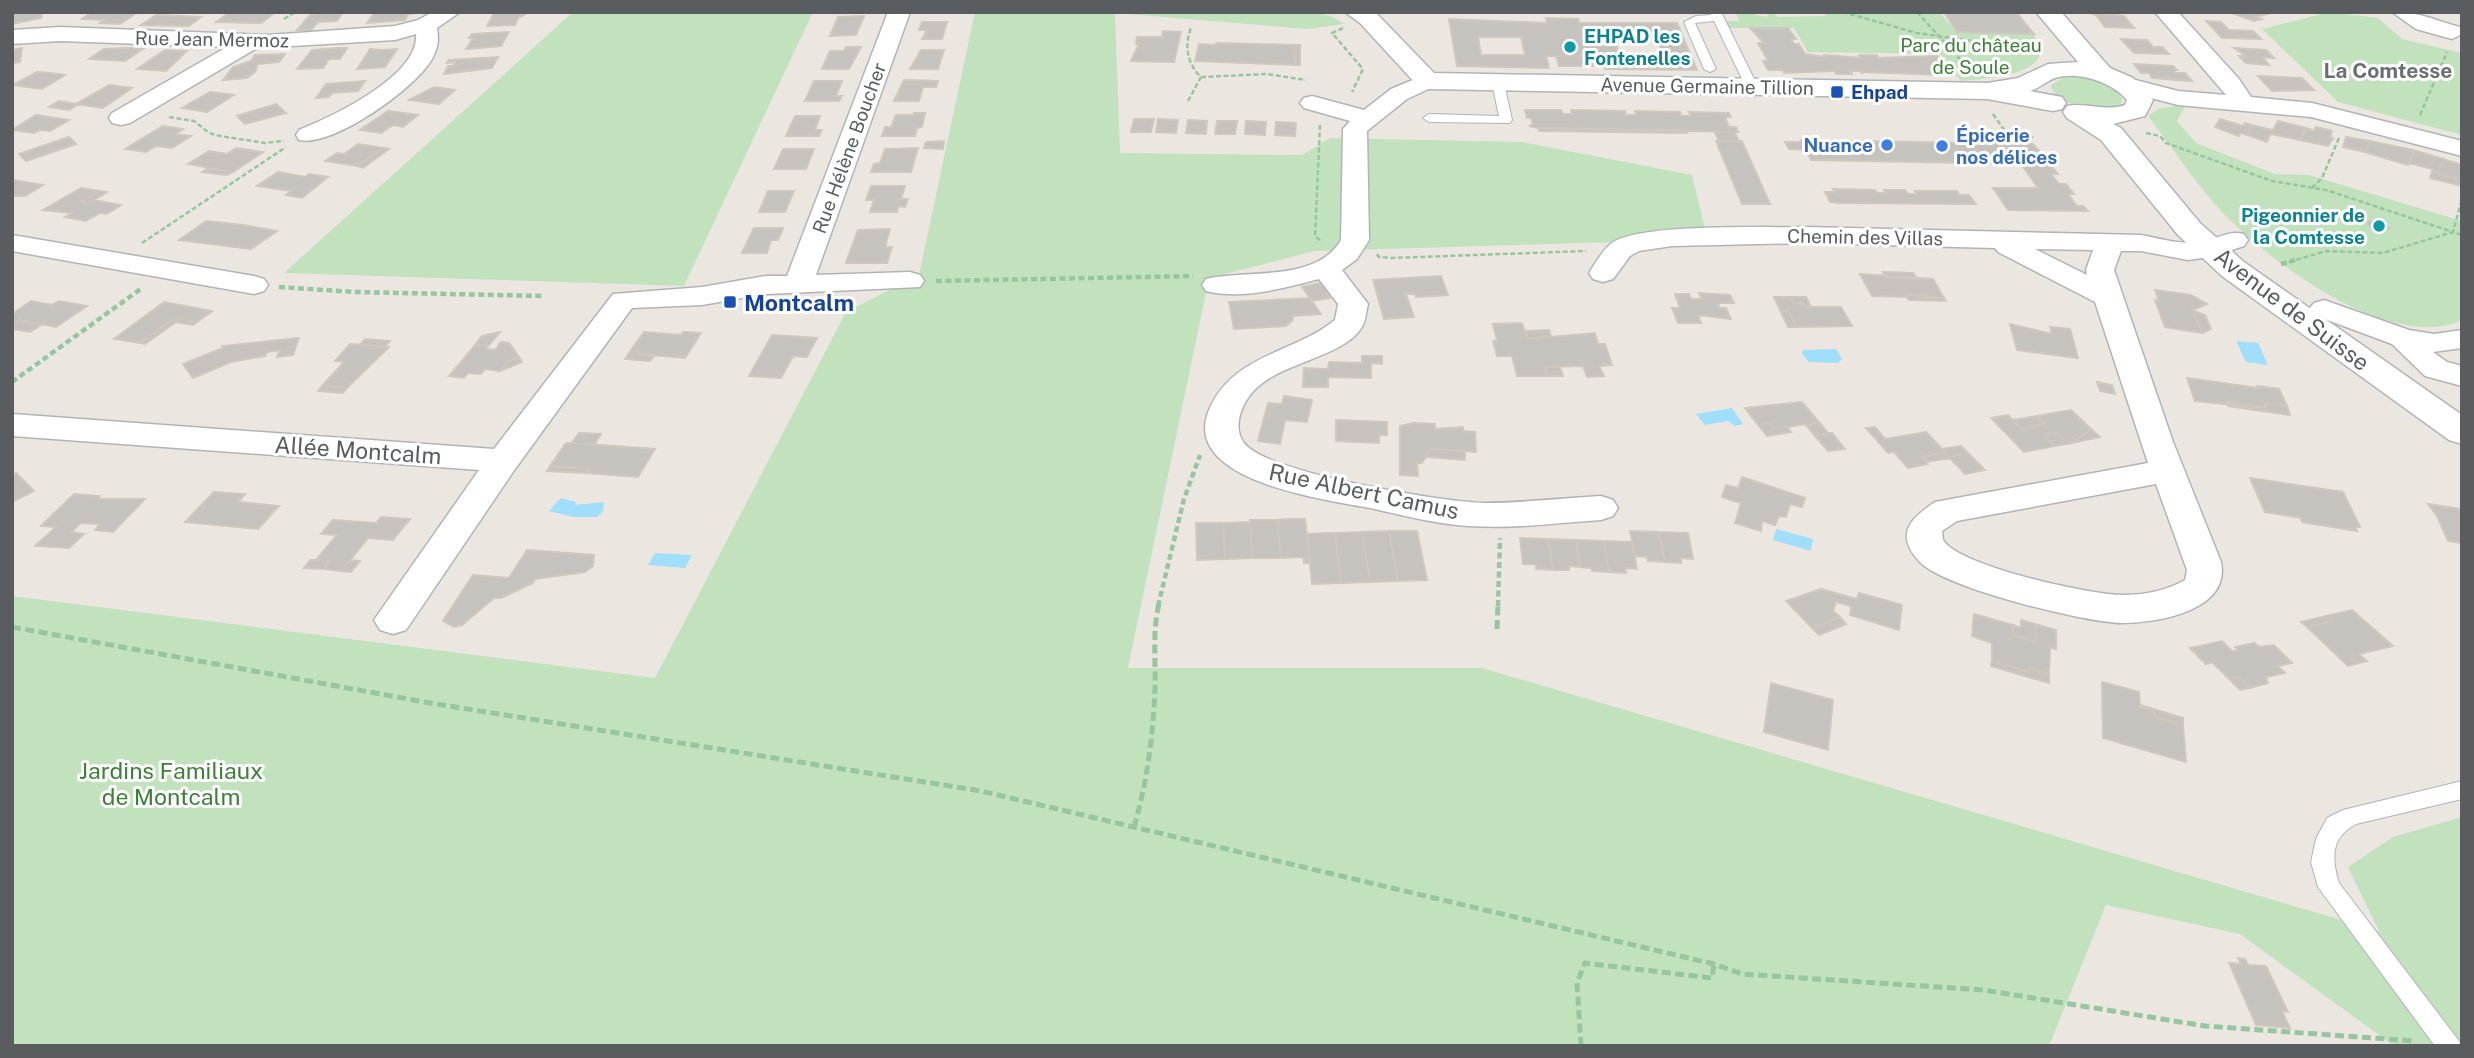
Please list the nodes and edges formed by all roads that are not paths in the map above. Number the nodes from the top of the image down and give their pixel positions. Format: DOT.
graph roads {
  1 [pos="449,12"];
  2 [pos="899,12"];
  3 [pos="2030,12"];
  4 [pos="2048,12"];
  5 [pos="2166,12"];
  6 [pos="2403,12"];
  7 [pos="1364,14"];
  8 [pos="1716,15"];
  9 [pos="426,25"];
  10 [pos="2452,32"];
  11 [pos="12,37"];
  12 [pos="250,43"];
  13 [pos="2047,68"];
  14 [pos="1710,69"];
  15 [pos="2113,80"];
  16 [pos="1427,81"];
  17 [pos="1499,83"];
  18 [pos="1752,87"];
  19 [pos="1985,89"];
  20 [pos="1309,92"];
  21 [pos="2178,98"];
  22 [pos="2243,103"];
  23 [pos="2065,108"];
  24 [pos="2134,109"];
  25 [pos="128,115"];
  26 [pos="1366,118"];
  27 [pos="1429,118"];
  28 [pos="303,137"];
  29 [pos="2462,149"];
  30 [pos="2212,240"];
  31 [pos="1998,241"];
  32 [pos="12,243"];
  33 [pos="2125,244"];
  34 [pos="1325,267"];
  35 [pos="1603,273"];
  36 [pos="1205,280"];
  37 [pos="910,281"];
  38 [pos="799,284"];
  39 [pos="254,285"];
  40 [pos="2108,297"];
  41 [pos="2324,309"];
  42 [pos="2403,338"];
  43 [pos="2462,339"];
  44 [pos="2446,392"];
  45 [pos="12,425"];
  46 [pos="2462,432"];
  47 [pos="503,461"];
  48 [pos="2166,471"];
  49 [pos="1601,508"];
  50 [pos="393,620"];
  51 [pos="2462,790"];
  52 [pos="2448,1044"];
  1 -- 9 [label="street, Rue Jean Mermoz"];
  2 -- 38 [label="street, Rue Hélène Boucher"];
  3 -- 13 [label="street"];
  4 -- 15 [label="street"];
  5 -- 22 [label="street"];
  6 -- 10 [label="street"];
  7 -- 16 [label="street"];
  8 -- 14 [label="lane"];
  8 -- 18 [label="lane"];
  9 -- 12 [label="street, Rue Jean Mermoz"];
  9 -- 28 [label="street"];
  11 -- 12 [label="street, Rue Jean Mermoz"];
  12 -- 25 [label="street"];
  13 -- 15 [label="street, Avenue Germaine Tillion"];
  13 -- 19 [label="street, Avenue Germaine Tillion"];
  13 -- 23 [label="street"];
  15 -- 21 [label="street"];
  15 -- 24 [label="street, Avenue de Suisse"];
  16 -- 17 [label="street, Avenue Germaine Tillion"];
  16 -- 26 [label="street, Avenue Germaine Tillion"];
  17 -- 18 [label="street, Avenue Germaine Tillion"];
  17 -- 27 [label="lane"];
  18 -- 19 [label="street, Avenue Germaine Tillion"];
  19 -- 23 [label="street, Avenue Germaine Tillion"];
  20 -- 26 [label="street"];
  21 -- 22 [label="street"];
  21 -- 24 [label="street"];
  22 -- 29 [label="street"];
  23 -- 24 [label="street, Avenue Germaine Tillion"];
  23 -- 30 [label="street, Avenue de Suisse"];
  24 -- 30 [label="street, Avenue de Suisse"];
  26 -- 34 [label="street"];
  30 -- 33 [label="street, Chemin des Villas"];
  30 -- 41 [label="street, Avenue de Suisse"];
  30 -- 44 [label="street, Avenue de Suisse"];
  31 -- 33 [label="street, Chemin des Villas"];
  31 -- 35 [label="street, Chemin des Villas"];
  31 -- 40 [label="street"];
  32 -- 39 [label="street"];
  33 -- 40 [label="street"];
  34 -- 36 [label="street"];
  34 -- 49 [label="street, Rue Albert Camus"];
  37 -- 38 [label="street"];
  38 -- 47 [label="street"];
  40 -- 48 [label="street"];
  41 -- 42 [label="street"];
  41 -- 44 [label="street, Avenue de Suisse"];
  42 -- 43 [label="street"];
  42 -- 44 [label="street"];
  44 -- 46 [label="street, Avenue de Suisse"];
  45 -- 47 [label="street, Allée Montcalm"];
  47 -- 50 [label="street"];
  48 -- 48 [label="street"];
  51 -- 52 [label="lane"];
}
